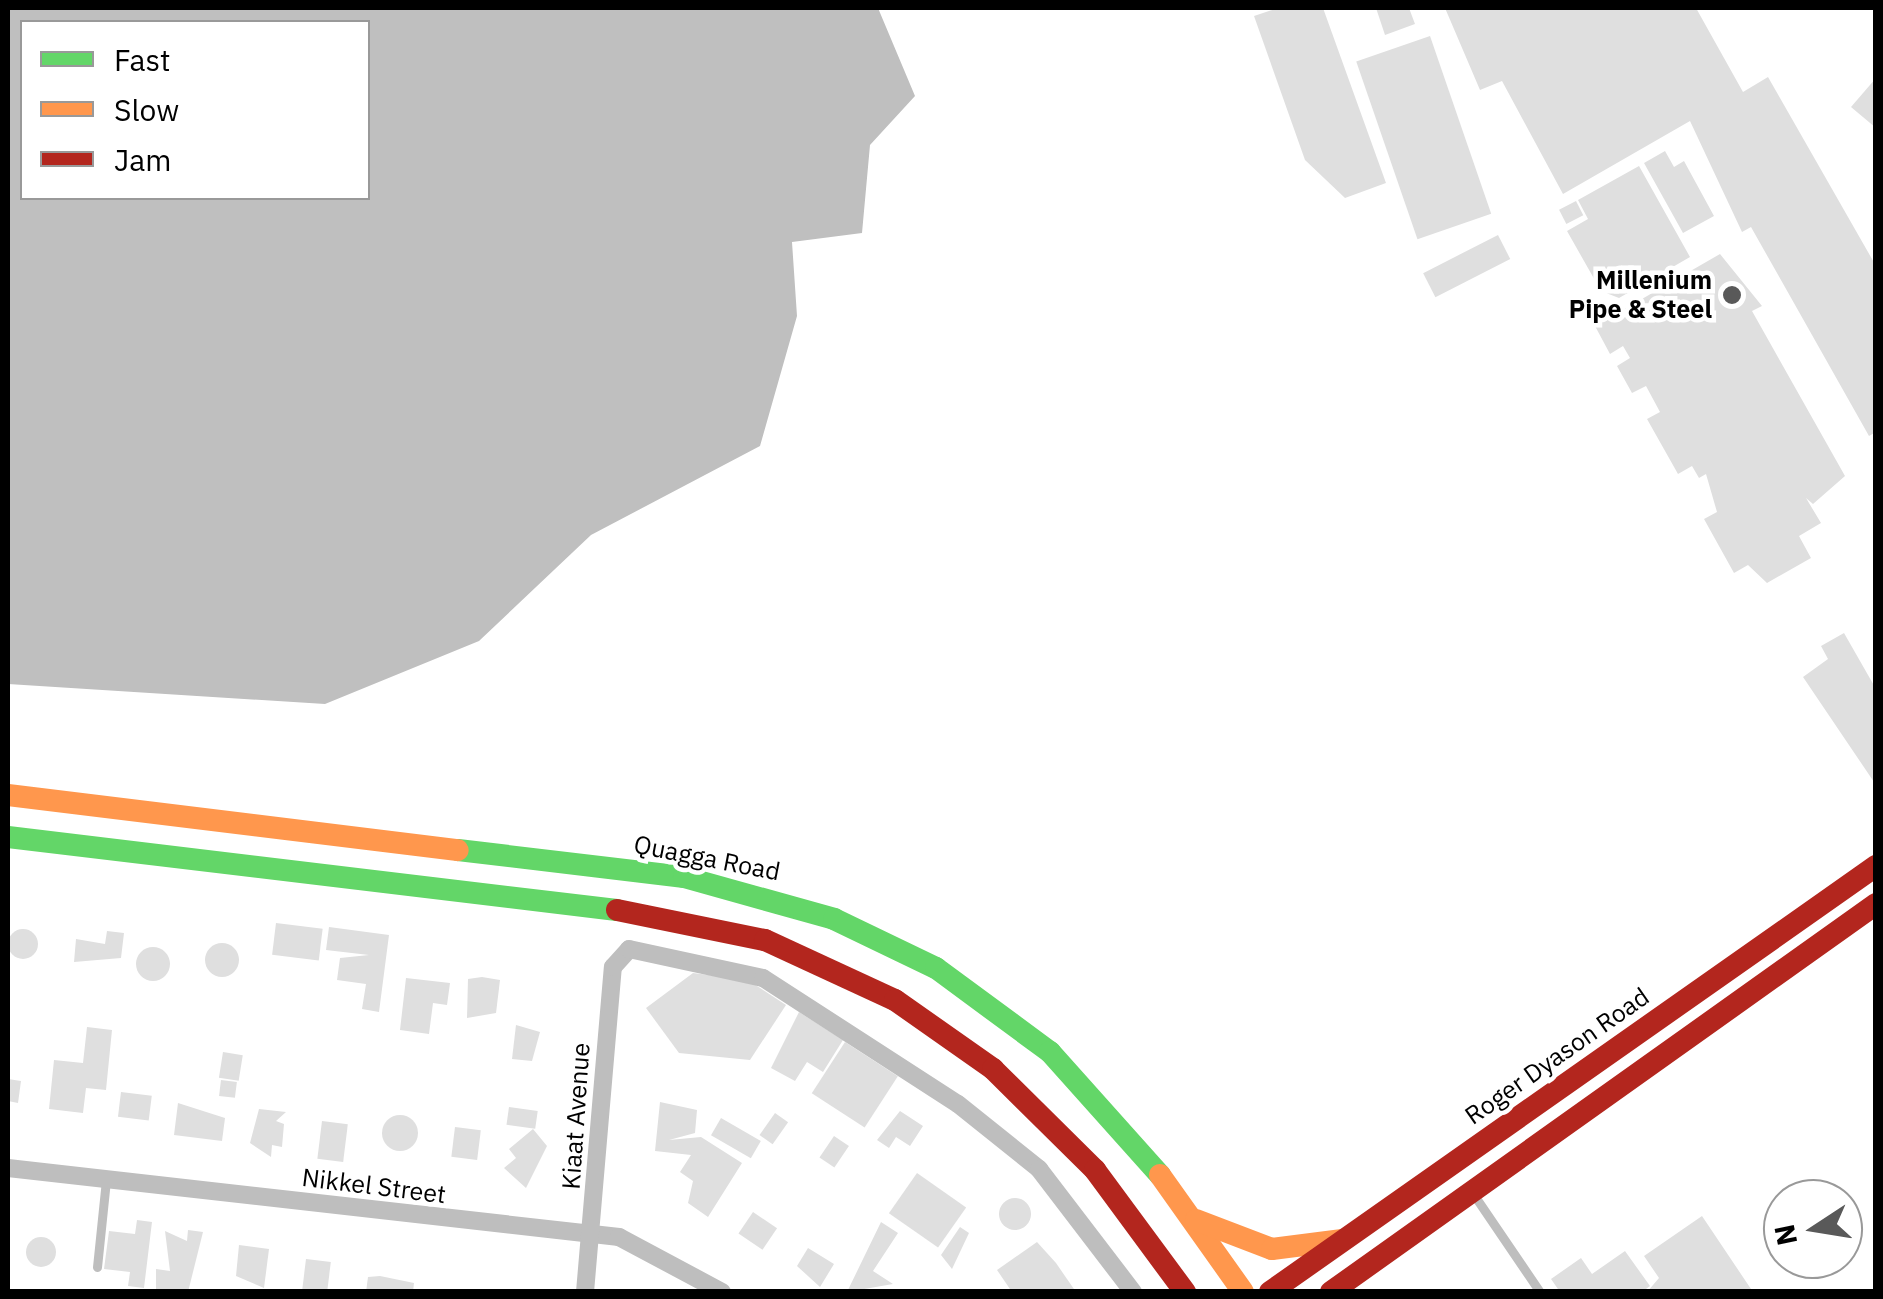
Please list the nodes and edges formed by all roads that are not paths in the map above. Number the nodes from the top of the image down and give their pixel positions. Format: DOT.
graph roads {
  1 [pos="8,795"];
  2 [pos="8,837"];
  3 [pos="1876,866"];
  4 [pos="1876,904"];
  5 [pos="8,1168"];
  6 [pos="106,1180"];
  7 [pos="1472,1191"];
  8 [pos="1194,1219"];
  9 [pos="592,1234"];
  10 [pos="1342,1240"];
  11 [pos="97,1267"];
  12 [pos="586,1292"];
  13 [pos="722,1292"];
  14 [pos="1134,1292"];
  15 [pos="1185,1292"];
  16 [pos="1243,1292"];
  17 [pos="1270,1292"];
  18 [pos="1331,1292"];
  19 [pos="1540,1292"];
  1 -- 8 [label="main road, Quagga Road"];
  2 -- 15 [label="main road"];
  3 -- 10 [label="main road, Roger Dyason Road"];
  4 -- 7 [label="main road"];
  5 -- 6 [label="street, Nikkel Street"];
  6 -- 9 [label="street, Nikkel Street"];
  6 -- 11 [label="lane"];
  7 -- 18 [label="main road"];
  7 -- 19 [label="lane"];
  8 -- 10 [label="main road"];
  8 -- 16 [label="main road, Quagga Road"];
  9 -- 12 [label="street, Kiaat Avenue"];
  9 -- 13 [label="street, Nikkel Street"];
  9 -- 14 [label="street, Kiaat Avenue"];
  10 -- 17 [label="main road, Roger Dyason Road"];
}
